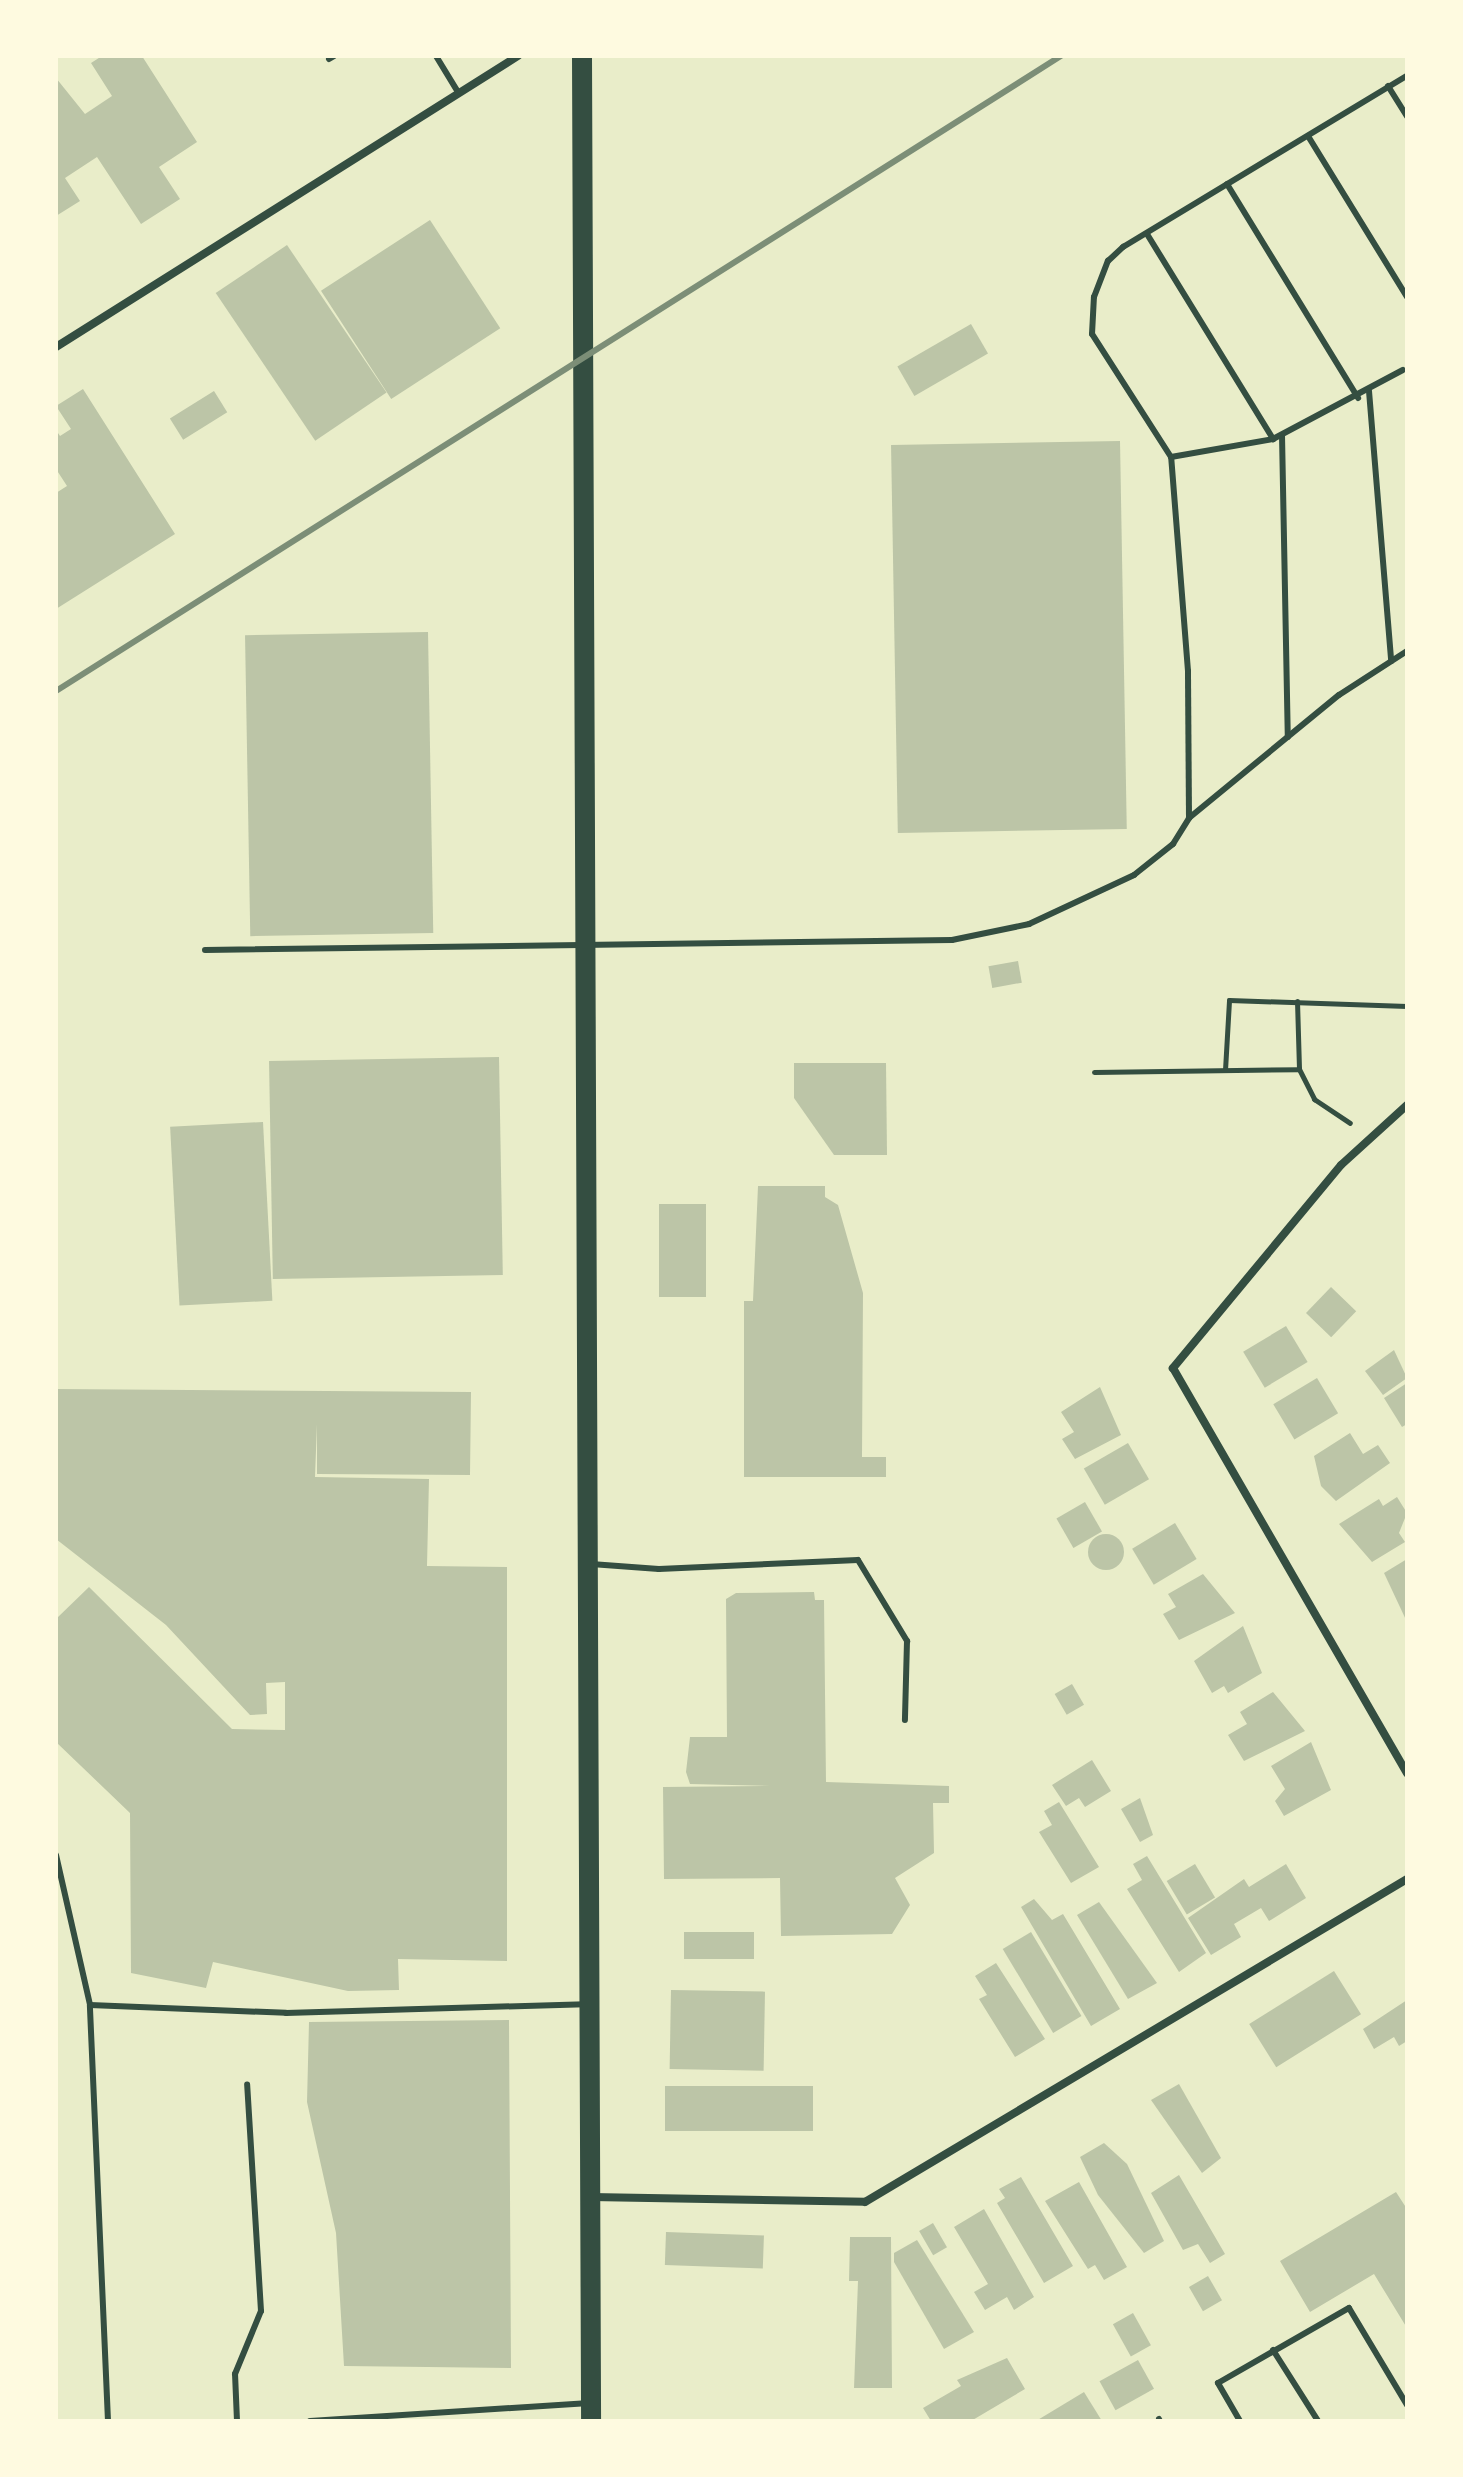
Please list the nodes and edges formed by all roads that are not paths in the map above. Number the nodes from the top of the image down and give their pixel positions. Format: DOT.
graph roads {
  1 [pos="436,56"];
  2 [pos="518,56"];
  3 [pos="582,56"];
  4 [pos="1407,76"];
  5 [pos="1388,86"];
  6 [pos="458,92"];
  7 [pos="1407,116"];
  8 [pos="1308,136"];
  9 [pos="1227,184"];
  10 [pos="1147,234"];
  11 [pos="1407,297"];
  12 [pos="56,347"];
  13 [pos="1406,372"];
  14 [pos="1369,391"];
  15 [pos="1358,398"];
  16 [pos="1282,435"];
  17 [pos="1273,439"];
  18 [pos="1171,457"];
  19 [pos="1407,651"];
  20 [pos="1391,661"];
  21 [pos="1288,737"];
  22 [pos="1189,818"];
  23 [pos="586,944"];
  24 [pos="205,950"];
  25 [pos="1407,1105"];
  26 [pos="587,1564"];
  27 [pos="905,1720"];
  28 [pos="1407,1773"];
  29 [pos="56,1855"];
  30 [pos="1407,1879"];
  31 [pos="590,2004"];
  32 [pos="90,2005"];
  33 [pos="247,2084"];
  34 [pos="590,2197"];
  35 [pos="1273,2350"];
  36 [pos="1407,2405"];
  37 [pos="591,2412"];
  38 [pos="108,2421"];
  39 [pos="237,2421"];
  40 [pos="310,2421"];
  41 [pos="1240,2421"];
  42 [pos="1318,2421"];
  1 -- 6 [label="lane"];
  2 -- 6 [label="street"];
  3 -- 23 [label="main road"];
  4 -- 5 [label="lane"];
  5 -- 7 [label="lane"];
  5 -- 8 [label="lane"];
  6 -- 12 [label="street"];
  8 -- 9 [label="lane"];
  8 -- 11 [label="lane"];
  9 -- 10 [label="lane"];
  9 -- 15 [label="lane"];
  10 -- 17 [label="lane"];
  10 -- 18 [label="lane"];
  13 -- 14 [label="lane"];
  14 -- 15 [label="lane"];
  14 -- 20 [label="lane"];
  15 -- 16 [label="lane"];
  16 -- 17 [label="lane"];
  16 -- 21 [label="lane"];
  17 -- 18 [label="lane"];
  18 -- 22 [label="lane"];
  19 -- 20 [label="lane"];
  20 -- 21 [label="lane"];
  21 -- 22 [label="lane"];
  22 -- 23 [label="lane"];
  23 -- 24 [label="lane"];
  23 -- 26 [label="main road"];
  25 -- 28 [label="street"];
  26 -- 27 [label="lane"];
  26 -- 31 [label="main road"];
  29 -- 32 [label="lane"];
  30 -- 34 [label="street"];
  31 -- 32 [label="lane"];
  31 -- 34 [label="main road"];
  32 -- 38 [label="lane"];
  33 -- 39 [label="lane"];
  34 -- 37 [label="main road"];
  35 -- 36 [label="lane"];
  35 -- 41 [label="lane"];
  35 -- 42 [label="lane"];
  37 -- 40 [label="lane"];
}
